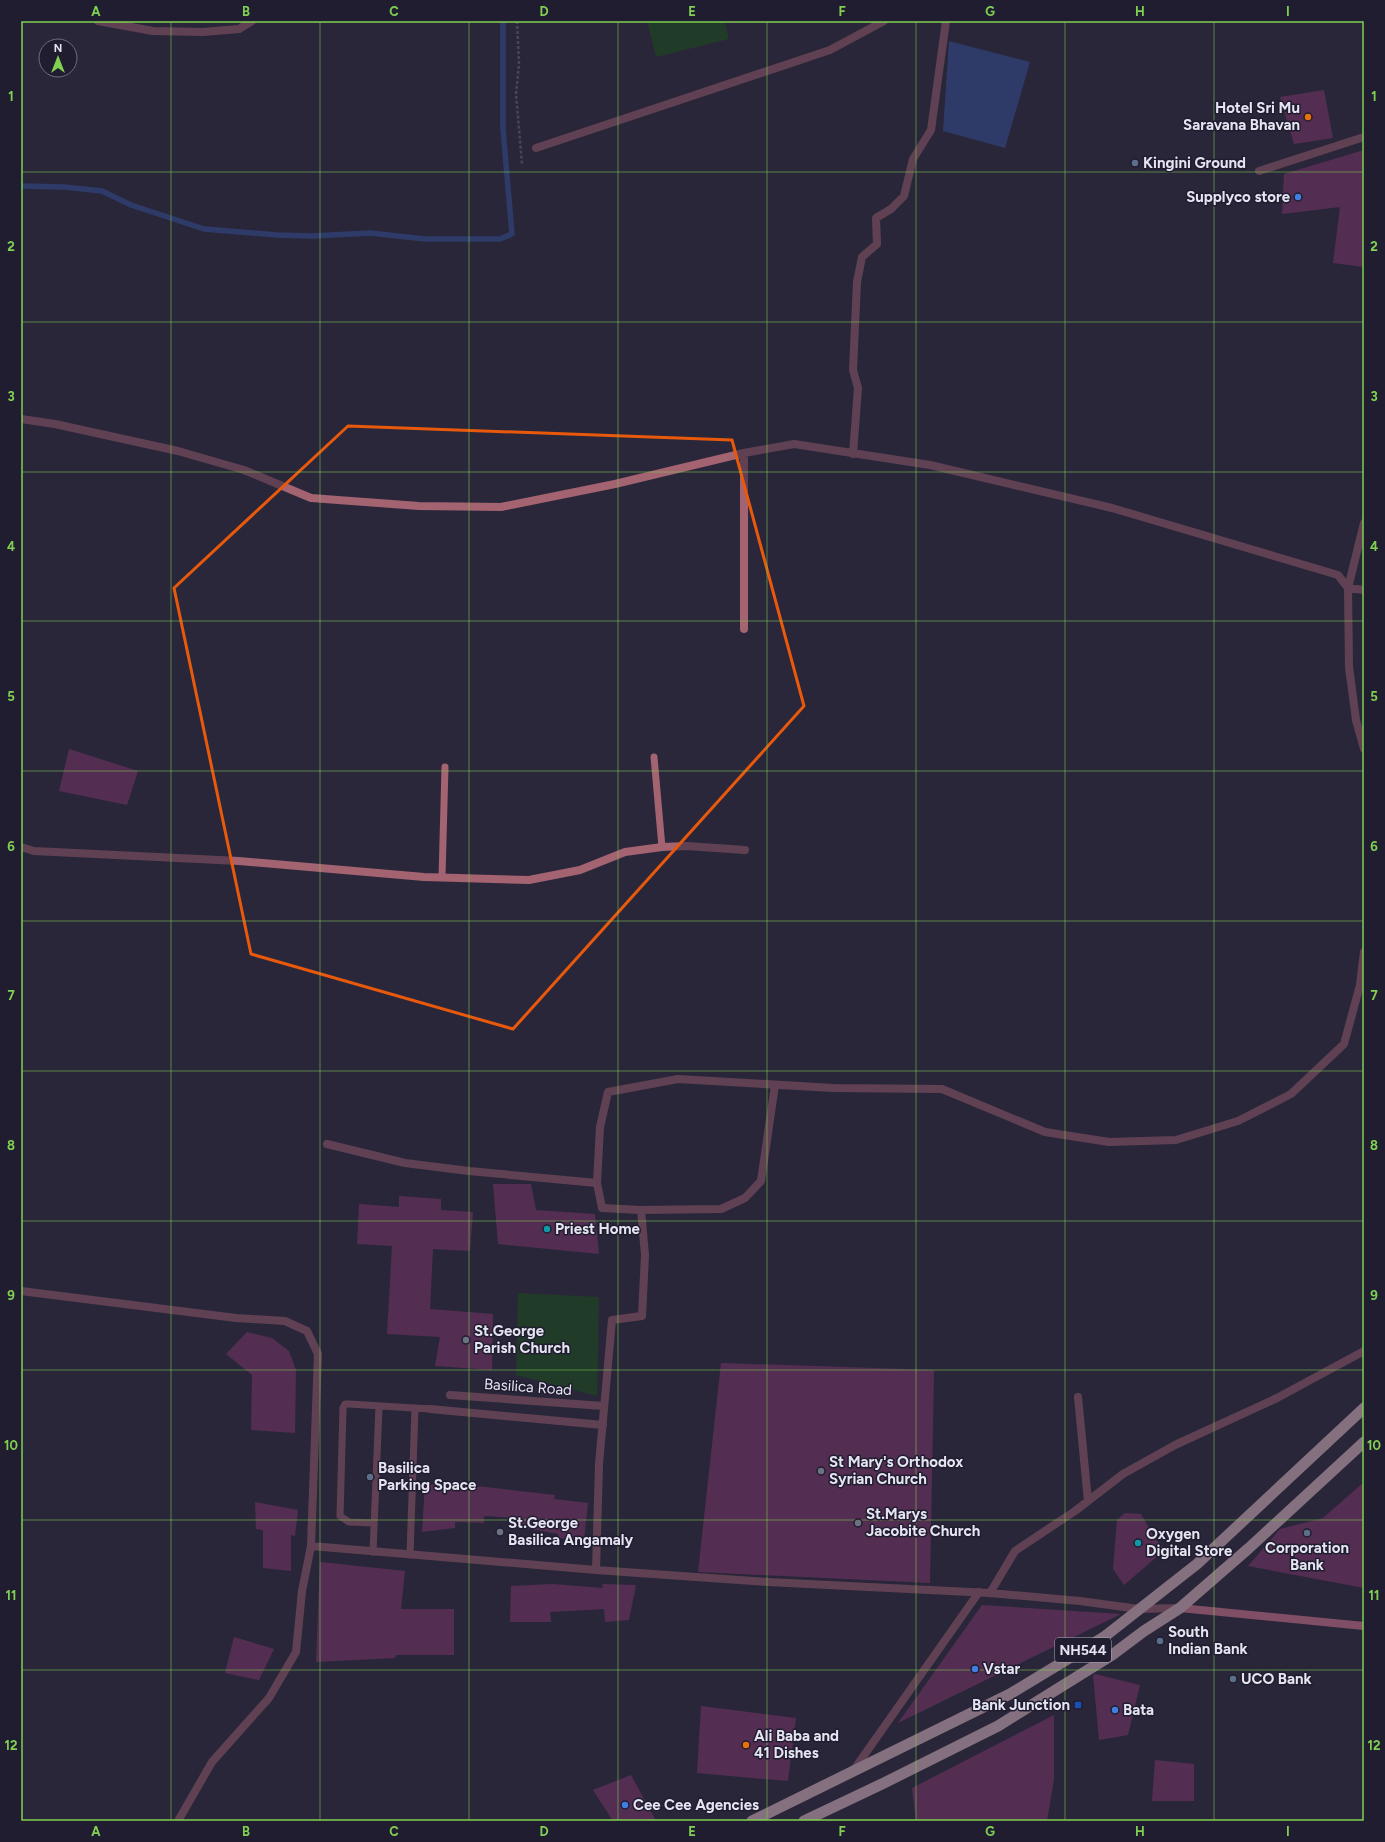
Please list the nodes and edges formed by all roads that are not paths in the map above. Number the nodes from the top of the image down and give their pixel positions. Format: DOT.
graph roads {
  1 [pos="98,21"];
  2 [pos="252,21"];
  3 [pos="884,21"];
  4 [pos="946,21"];
  5 [pos="1364,137"];
  6 [pos="536,148"];
  7 [pos="1259,171"];
  8 [pos="21,419"];
  9 [pos="744,453"];
  10 [pos="853,454"];
  11 [pos="1364,523"];
  12 [pos="1348,588"];
  13 [pos="1364,590"];
  14 [pos="744,629"];
  15 [pos="1364,749"];
  16 [pos="654,757"];
  17 [pos="445,767"];
  18 [pos="21,847"];
  19 [pos="662,847"];
  20 [pos="745,850"];
  21 [pos="442,877"];
  22 [pos="1364,952"];
  23 [pos="775,1085"];
  24 [pos="327,1144"];
  25 [pos="597,1183"];
  26 [pos="640,1210"];
  27 [pos="21,1292"];
  28 [pos="1364,1351"];
  29 [pos="450,1395"];
  30 [pos="1078,1397"];
  31 [pos="379,1406"];
  32 [pos="604,1406"];
  33 [pos="415,1408"];
  34 [pos="1364,1408"];
  35 [pos="430,1409"];
  36 [pos="603,1424"];
  37 [pos="1364,1442"];
  38 [pos="1088,1501"];
  39 [pos="374,1523"];
  40 [pos="311,1546"];
  41 [pos="373,1552"];
  42 [pos="410,1555"];
  43 [pos="596,1570"];
  44 [pos="979,1592"];
  45 [pos="990,1593"];
  46 [pos="1139,1608"];
  47 [pos="1180,1608"];
  48 [pos="1364,1626"];
  49 [pos="852,1773"];
  50 [pos="807,1820"];
  51 [pos="178,1821"];
  52 [pos="752,1821"];
  1 -- 2 [label="street"];
  3 -- 6 [label="street"];
  4 -- 10 [label="street"];
  5 -- 7 [label="street"];
  8 -- 9 [label="street"];
  9 -- 10 [label="street"];
  9 -- 14 [label="street"];
  10 -- 12 [label="street"];
  11 -- 12 [label="street"];
  12 -- 13 [label="street"];
  12 -- 15 [label="street"];
  16 -- 19 [label="lane"];
  17 -- 21 [label="lane"];
  18 -- 21 [label="street"];
  19 -- 20 [label="street"];
  19 -- 21 [label="street"];
  22 -- 23 [label="street"];
  23 -- 25 [label="street"];
  23 -- 26 [label="street"];
  24 -- 25 [label="street"];
  25 -- 26 [label="street"];
  26 -- 32 [label="street"];
  27 -- 40 [label="street"];
  28 -- 38 [label="street"];
  29 -- 32 [label="street, Basilica Road"];
  30 -- 38 [label="street"];
  31 -- 33 [label="lane"];
  31 -- 39 [label="lane"];
  31 -- 39 [label="lane"];
  32 -- 36 [label="street"];
  33 -- 35 [label="lane"];
  33 -- 42 [label="lane"];
  34 -- 46 [label="highway, NH544"];
  35 -- 36 [label="street"];
  36 -- 43 [label="street"];
  37 -- 47 [label="highway, NH544"];
  38 -- 45 [label="street"];
  39 -- 41 [label="lane"];
  40 -- 41 [label="street"];
  40 -- 51 [label="street"];
  41 -- 42 [label="street"];
  42 -- 43 [label="street"];
  43 -- 44 [label="street"];
  44 -- 45 [label="street"];
  44 -- 49 [label="street"];
  45 -- 46 [label="street"];
  46 -- 47 [label="street"];
  46 -- 49 [label="highway, NH544"];
  47 -- 48 [label="main road"];
  47 -- 50 [label="highway, NH544"];
  49 -- 52 [label="highway, NH544"];
}
